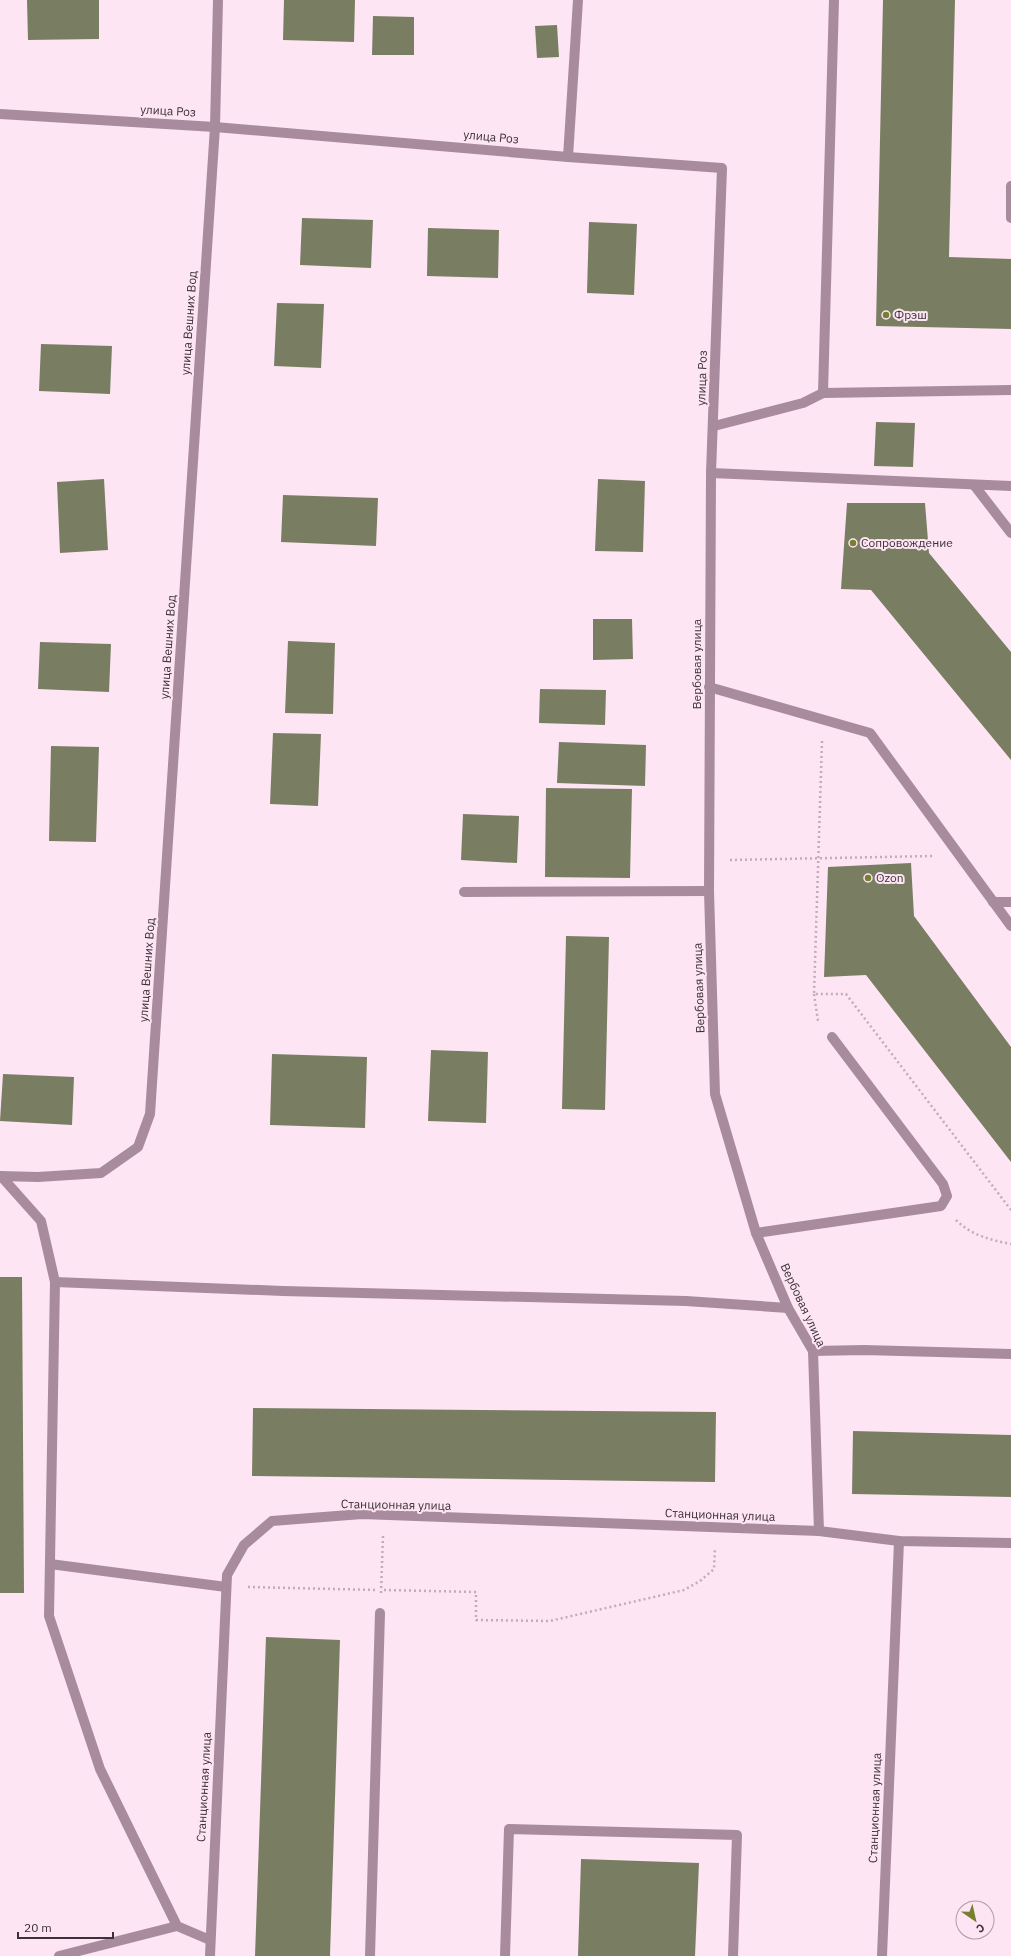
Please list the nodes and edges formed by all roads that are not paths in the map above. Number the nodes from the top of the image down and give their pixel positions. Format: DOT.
graph roads {
  1 [pos="218,0"];
  2 [pos="578,0"];
  3 [pos="834,0"];
  4 [pos="0,114"];
  5 [pos="215,127"];
  6 [pos="568,157"];
  7 [pos="1011,186"];
  8 [pos="1011,218"];
  9 [pos="1011,390"];
  10 [pos="823,393"];
  11 [pos="714,426"];
  12 [pos="711,473"];
  13 [pos="974,485"];
  14 [pos="1011,486"];
  15 [pos="1011,533"];
  16 [pos="709,687"];
  17 [pos="710,891"];
  18 [pos="464,892"];
  19 [pos="993,902"];
  20 [pos="1011,902"];
  21 [pos="1011,926"];
  22 [pos="832,1037"];
  23 [pos="1,1176"];
  24 [pos="756,1233"];
  25 [pos="55,1282"];
  26 [pos="788,1308"];
  27 [pos="812,1351"];
  28 [pos="1011,1354"];
  29 [pos="819,1531"];
  30 [pos="899,1541"];
  31 [pos="1011,1543"];
  32 [pos="50,1564"];
  33 [pos="226,1587"];
  34 [pos="380,1613"];
  35 [pos="177,1926"];
  36 [pos="210,1940"];
  37 [pos="59,1956"];
  38 [pos="210,1956"];
  39 [pos="370,1956"];
  40 [pos="505,1956"];
  41 [pos="733,1956"];
  42 [pos="882,1956"];
  1 -- 5 [label="street, улица Вешних Вод"];
  2 -- 6 [label="street"];
  3 -- 10 [label="street"];
  4 -- 5 [label="street, улица Роз"];
  5 -- 6 [label="street, улица Роз"];
  5 -- 23 [label="street, улица Вешних Вод"];
  6 -- 11 [label="street, улица Роз"];
  7 -- 8 [label="street"];
  9 -- 10 [label="street"];
  10 -- 11 [label="street"];
  11 -- 12 [label="street, Вербовая улица"];
  12 -- 13 [label="street"];
  12 -- 16 [label="street, Вербовая улица"];
  13 -- 14 [label="street"];
  13 -- 15 [label="street"];
  16 -- 17 [label="street, Вербовая улица"];
  16 -- 19 [label="street"];
  17 -- 18 [label="street"];
  17 -- 24 [label="street, Вербовая улица"];
  19 -- 20 [label="street"];
  19 -- 21 [label="street"];
  22 -- 24 [label="street"];
  23 -- 25 [label="street"];
  24 -- 26 [label="street, Вербовая улица"];
  25 -- 26 [label="street"];
  25 -- 32 [label="street"];
  26 -- 27 [label="street, Вербовая улица"];
  27 -- 28 [label="street"];
  27 -- 29 [label="street, Вербовая улица"];
  29 -- 30 [label="street, Станционная улица"];
  29 -- 33 [label="street, Станционная улица"];
  30 -- 31 [label="street, Станционная улица"];
  30 -- 42 [label="street, Станционная улица"];
  32 -- 33 [label="street"];
  32 -- 35 [label="street"];
  33 -- 36 [label="street, Станционная улица"];
  34 -- 39 [label="street"];
  35 -- 36 [label="street"];
  35 -- 37 [label="street"];
  36 -- 38 [label="street, Станционная улица"];
  40 -- 41 [label="street"];
}
